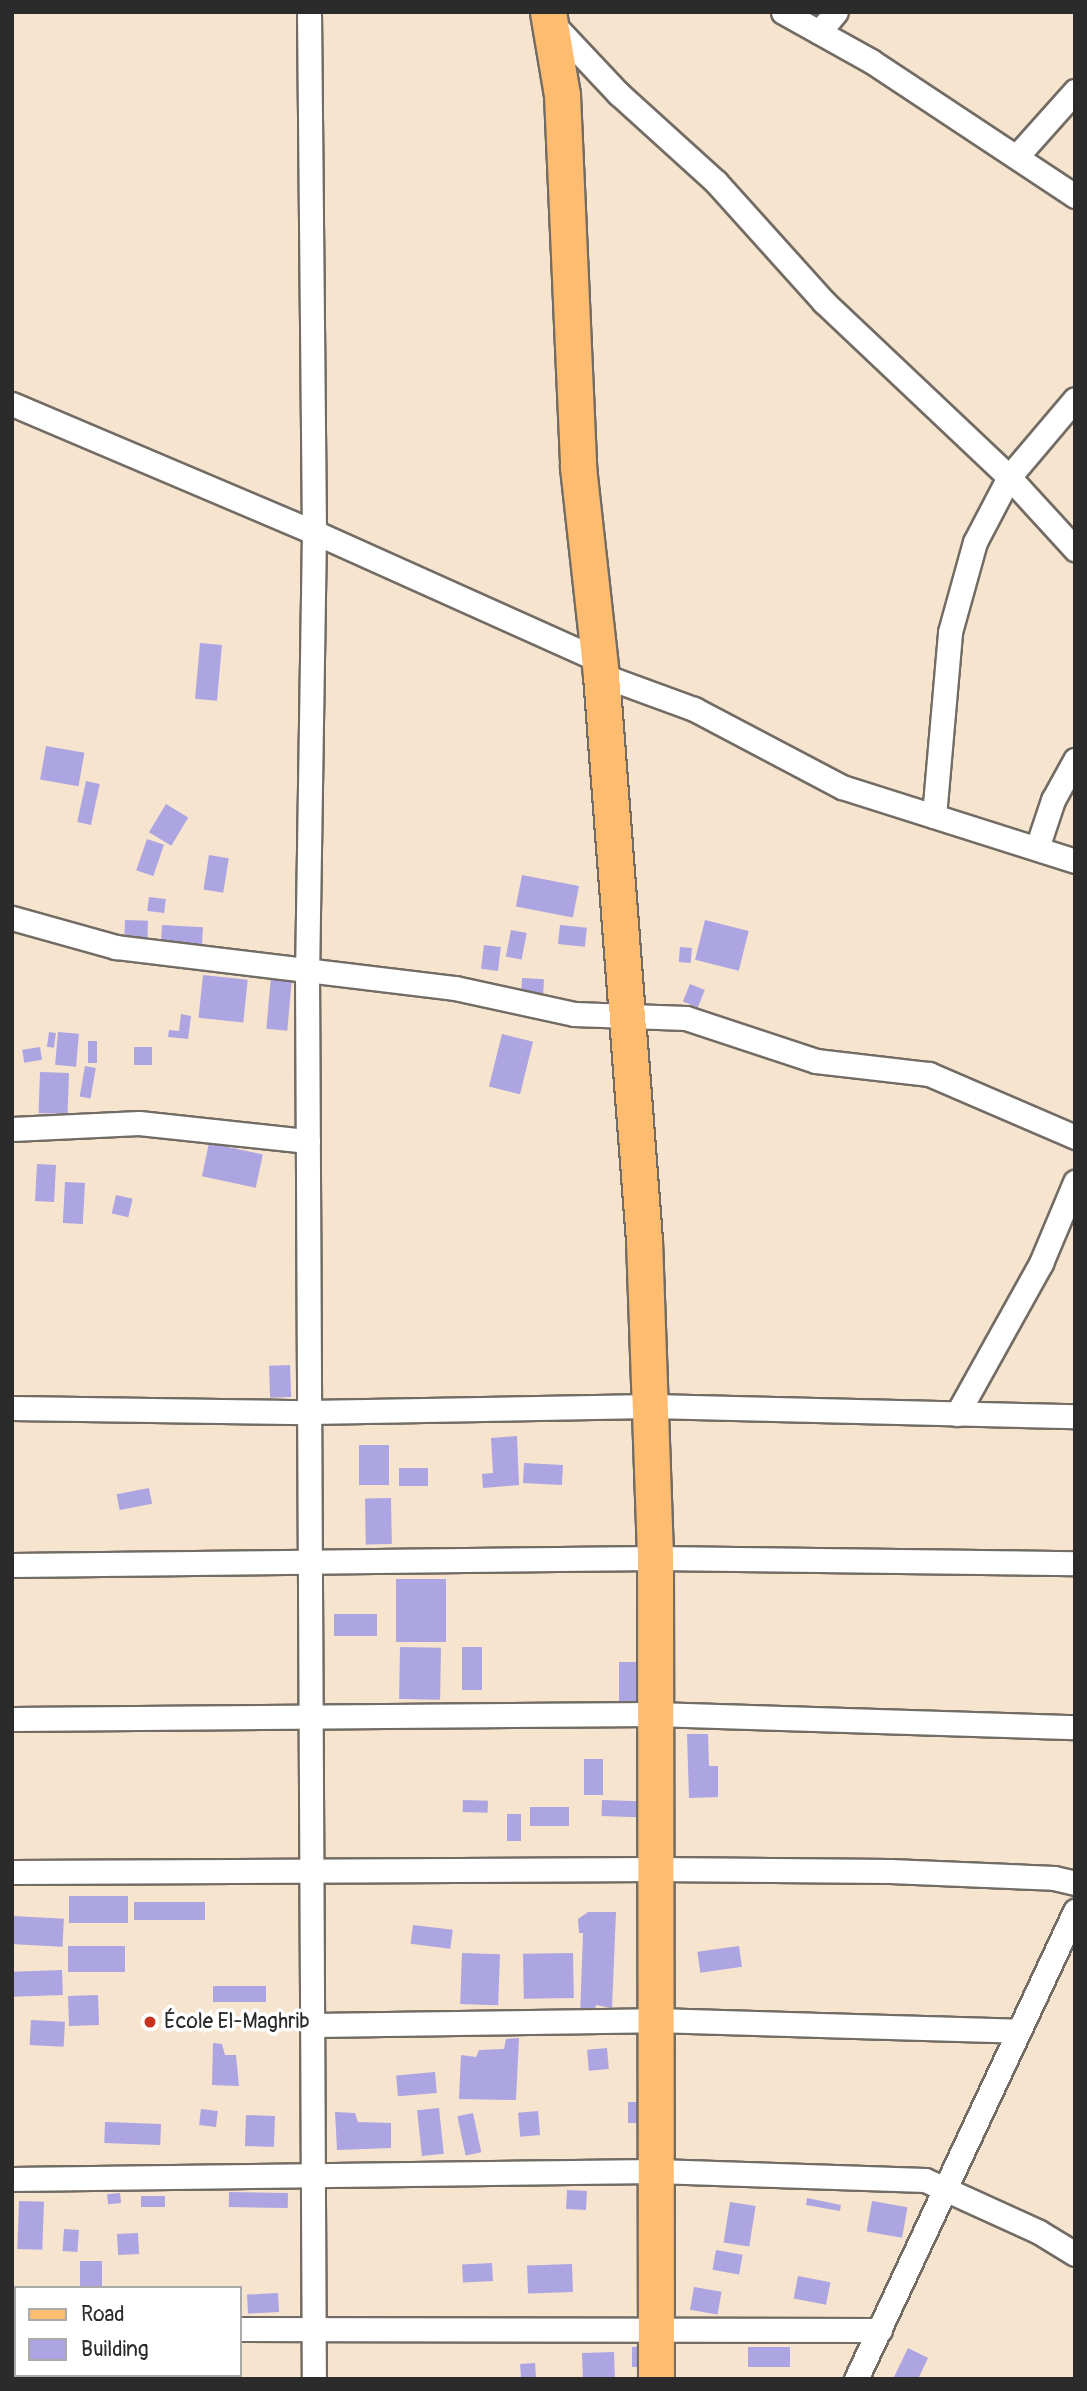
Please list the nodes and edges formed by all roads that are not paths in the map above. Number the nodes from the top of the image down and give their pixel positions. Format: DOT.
graph roads {
  1 [pos="309,12"];
  2 [pos="783,12"];
  3 [pos="836,12"];
  4 [pos="550,18"];
  5 [pos="819,32"];
  6 [pos="1075,92"];
  7 [pos="1017,156"];
  8 [pos="1075,196"];
  9 [pos="1075,399"];
  10 [pos="12,404"];
  11 [pos="1009,477"];
  12 [pos="314,532"];
  13 [pos="1075,549"];
  14 [pos="600,667"];
  15 [pos="1075,760"];
  16 [pos="934,816"];
  17 [pos="1037,848"];
  18 [pos="1075,861"];
  19 [pos="12,918"];
  20 [pos="307,971"];
  21 [pos="626,1018"];
  22 [pos="12,1129"];
  23 [pos="1075,1137"];
  24 [pos="307,1141"];
  25 [pos="1075,1182"];
  26 [pos="652,1406"];
  27 [pos="12,1408"];
  28 [pos="308,1412"];
  29 [pos="957,1414"];
  30 [pos="1075,1416"];
  31 [pos="655,1558"];
  32 [pos="311,1563"];
  33 [pos="1075,1563"];
  34 [pos="12,1565"];
  35 [pos="654,1714"];
  36 [pos="313,1717"];
  37 [pos="12,1719"];
  38 [pos="1075,1727"];
  39 [pos="654,1868"];
  40 [pos="315,1870"];
  41 [pos="12,1872"];
  42 [pos="1075,1883"];
  43 [pos="1075,1911"];
  44 [pos="655,2020"];
  45 [pos="314,2025"];
  46 [pos="1019,2031"];
  47 [pos="656,2171"];
  48 [pos="317,2176"];
  49 [pos="12,2179"];
  50 [pos="946,2188"];
  51 [pos="1075,2254"];
  52 [pos="242,2329"];
  53 [pos="314,2329"];
  54 [pos="656,2329"];
  55 [pos="880,2330"];
  56 [pos="314,2379"];
  57 [pos="656,2379"];
  58 [pos="856,2379"];
  1 -- 12 [label="street"];
  2 -- 5 [label="street"];
  3 -- 5 [label="street"];
  4 -- 11 [label="street"];
  4 -- 14 [label="main road"];
  5 -- 7 [label="street"];
  6 -- 7 [label="street"];
  7 -- 8 [label="street"];
  9 -- 11 [label="street"];
  10 -- 12 [label="street"];
  11 -- 13 [label="street"];
  11 -- 16 [label="street"];
  12 -- 14 [label="street"];
  12 -- 20 [label="street"];
  14 -- 16 [label="street"];
  14 -- 21 [label="main road"];
  15 -- 17 [label="street"];
  16 -- 17 [label="street"];
  17 -- 18 [label="street"];
  19 -- 20 [label="street"];
  20 -- 21 [label="street"];
  20 -- 24 [label="street"];
  21 -- 23 [label="street"];
  21 -- 26 [label="main road"];
  22 -- 24 [label="street"];
  24 -- 28 [label="street"];
  25 -- 29 [label="street"];
  26 -- 28 [label="street"];
  26 -- 29 [label="street"];
  26 -- 31 [label="main road"];
  27 -- 28 [label="street"];
  28 -- 32 [label="street"];
  29 -- 30 [label="street"];
  31 -- 32 [label="street"];
  31 -- 33 [label="street"];
  31 -- 35 [label="main road"];
  32 -- 34 [label="street"];
  32 -- 36 [label="street"];
  35 -- 36 [label="street"];
  35 -- 38 [label="street"];
  35 -- 39 [label="main road"];
  36 -- 37 [label="street"];
  36 -- 40 [label="street"];
  39 -- 40 [label="street"];
  39 -- 42 [label="street"];
  39 -- 44 [label="main road"];
  40 -- 41 [label="street"];
  40 -- 45 [label="street"];
  43 -- 46 [label="street"];
  44 -- 45 [label="street"];
  44 -- 46 [label="street"];
  44 -- 47 [label="main road"];
  45 -- 48 [label="street"];
  46 -- 50 [label="street"];
  47 -- 48 [label="street"];
  47 -- 50 [label="street"];
  47 -- 54 [label="main road"];
  48 -- 49 [label="street"];
  48 -- 53 [label="street"];
  50 -- 51 [label="street"];
  50 -- 55 [label="street"];
  52 -- 53 [label="street"];
  53 -- 54 [label="street"];
  53 -- 56 [label="street"];
  54 -- 55 [label="street"];
  54 -- 57 [label="main road"];
  55 -- 58 [label="street"];
}
